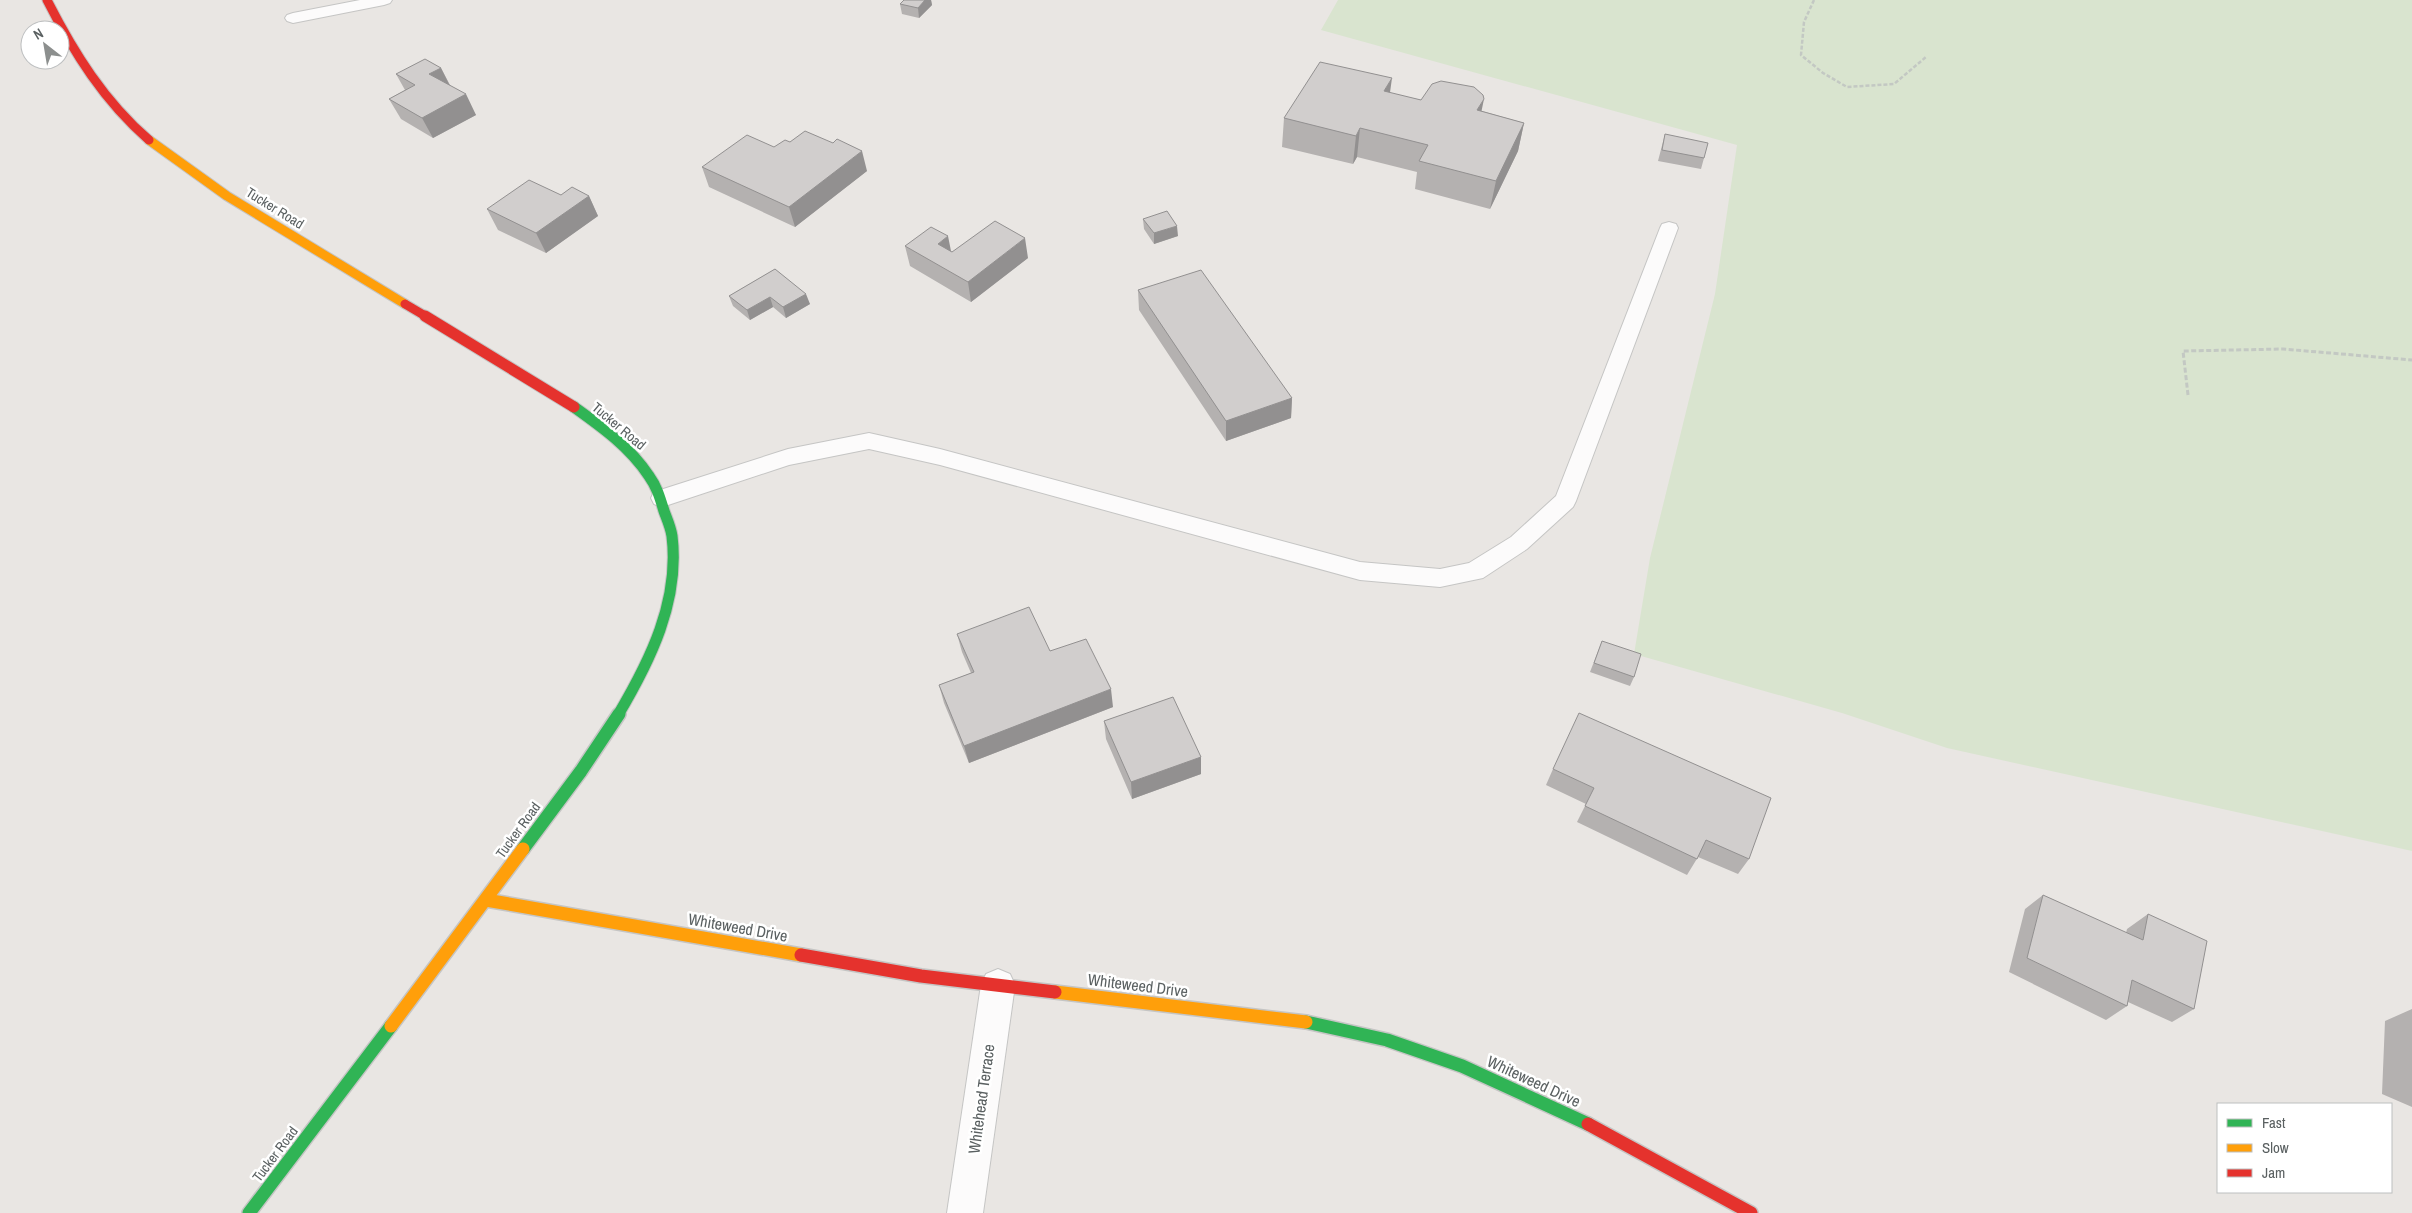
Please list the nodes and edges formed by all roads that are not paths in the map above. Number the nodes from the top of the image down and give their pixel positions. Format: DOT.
graph roads {
  1 [pos="48,0"];
  2 [pos="384,0"];
  3 [pos="293,18"];
  4 [pos="1669,228"];
  5 [pos="662,498"];
  6 [pos="486,900"];
  7 [pos="998,985"];
  8 [pos="249,1213"];
  9 [pos="965,1213"];
  10 [pos="1751,1213"];
  1 -- 5 [label="main road, Tucker Road"];
  2 -- 3 [label="lane"];
  4 -- 5 [label="lane"];
  5 -- 6 [label="main road, Tucker Road"];
  6 -- 7 [label="main road, Whiteweed Drive"];
  6 -- 8 [label="main road, Tucker Road"];
  7 -- 9 [label="street, Whitehead Terrace"];
  7 -- 10 [label="main road, Whiteweed Drive"];
}
